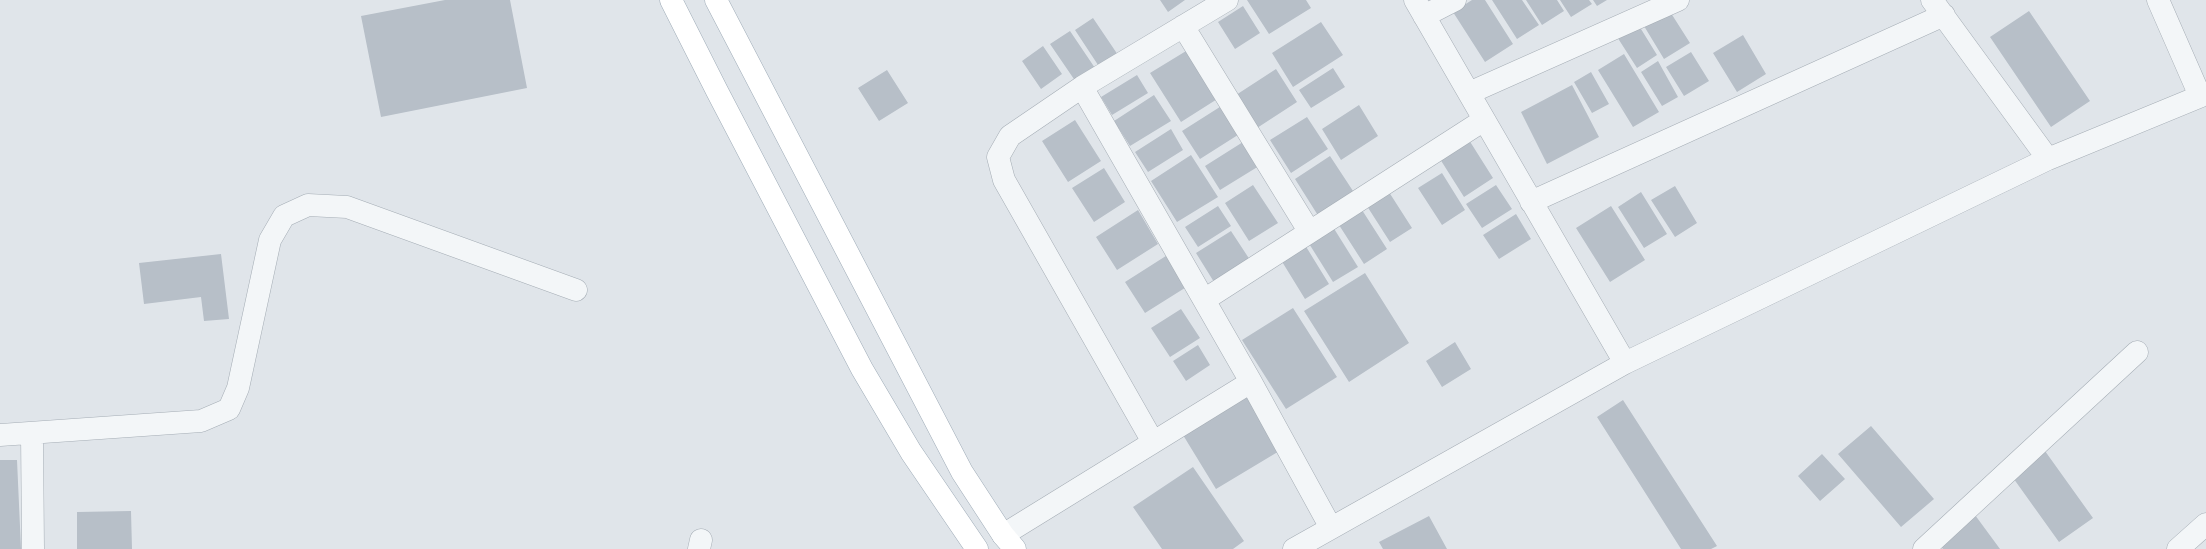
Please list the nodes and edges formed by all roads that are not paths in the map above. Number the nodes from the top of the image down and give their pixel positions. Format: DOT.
graph roads {
  1 [pos="671,0"];
  2 [pos="716,0"];
  3 [pos="1227,0"];
  4 [pos="1455,0"];
  5 [pos="1678,0"];
  6 [pos="2158,0"];
  7 [pos="1420,8"];
  8 [pos="1938,8"];
  9 [pos="1183,26"];
  10 [pos="1082,87"];
  11 [pos="1469,93"];
  12 [pos="2203,95"];
  13 [pos="1484,120"];
  14 [pos="2048,159"];
  15 [pos="1531,202"];
  16 [pos="1309,231"];
  17 [pos="576,290"];
  18 [pos="1204,300"];
  19 [pos="2137,352"];
  20 [pos="1624,363"];
  21 [pos="1251,382"];
  22 [pos="32,432"];
  23 [pos="0,435"];
  24 [pos="1153,442"];
  25 [pos="2206,524"];
  26 [pos="1331,528"];
  27 [pos="1009,542"];
  28 [pos="33,549"];
  29 [pos="977,549"];
  30 [pos="1294,549"];
  31 [pos="1924,549"];
  32 [pos="2178,549"];
  1 -- 29 [label="main road"];
  2 -- 27 [label="main road"];
  3 -- 9 [label="street"];
  4 -- 7 [label="street"];
  5 -- 11 [label="street"];
  6 -- 12 [label="street"];
  7 -- 11 [label="street"];
  8 -- 14 [label="street"];
  8 -- 15 [label="street"];
  9 -- 10 [label="street"];
  9 -- 16 [label="street"];
  10 -- 18 [label="street"];
  10 -- 24 [label="street"];
  11 -- 13 [label="street"];
  12 -- 14 [label="street"];
  13 -- 15 [label="street"];
  13 -- 16 [label="street"];
  14 -- 20 [label="street"];
  15 -- 20 [label="street"];
  16 -- 18 [label="street"];
  17 -- 22 [label="street"];
  18 -- 21 [label="street"];
  19 -- 31 [label="street"];
  20 -- 26 [label="street"];
  21 -- 24 [label="street"];
  21 -- 26 [label="street"];
  22 -- 23 [label="street"];
  22 -- 28 [label="street"];
  24 -- 27 [label="street"];
  25 -- 32 [label="street"];
  26 -- 30 [label="street"];
}
